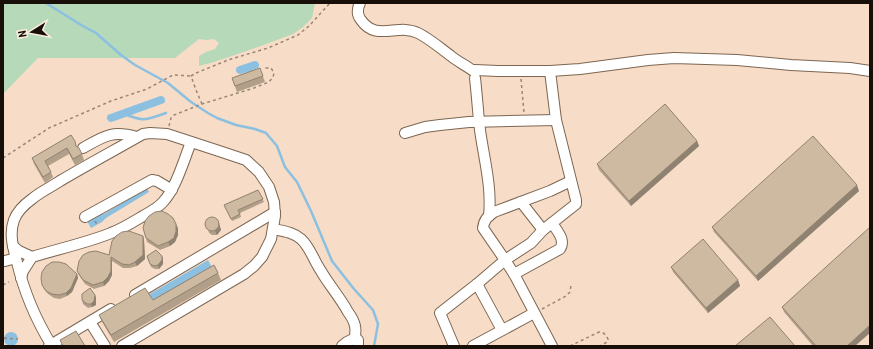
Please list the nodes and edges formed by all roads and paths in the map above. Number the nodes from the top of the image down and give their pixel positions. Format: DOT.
graph roads {
  1 [pos="330,3"];
  2 [pos="360,3"];
  3 [pos="265,68"];
  4 [pos="521,71"];
  5 [pos="550,71"];
  6 [pos="870,71"];
  7 [pos="192,76"];
  8 [pos="475,78"];
  9 [pos="202,104"];
  10 [pos="556,120"];
  11 [pos="524,121"];
  12 [pos="479,122"];
  13 [pos="405,133"];
  14 [pos="167,134"];
  15 [pos="137,137"];
  16 [pos="191,142"];
  17 [pos="83,148"];
  18 [pos="3,158"];
  19 [pos="571,181"];
  20 [pos="172,190"];
  21 [pos="521,202"];
  22 [pos="275,212"];
  23 [pos="489,216"];
  24 [pos="85,217"];
  25 [pos="552,223"];
  26 [pos="273,229"];
  27 [pos="543,230"];
  28 [pos="9,241"];
  29 [pos="32,257"];
  30 [pos="16,258"];
  31 [pos="505,260"];
  32 [pos="5,261"];
  33 [pos="514,274"];
  34 [pos="21,278"];
  35 [pos="9,282"];
  36 [pos="477,284"];
  37 [pos="3,285"];
  38 [pos="570,285"];
  39 [pos="130,298"];
  40 [pos="117,306"];
  41 [pos="534,313"];
  42 [pos="90,322"];
  43 [pos="502,330"];
  44 [pos="4,338"];
  45 [pos="18,339"];
  46 [pos="356,342"];
  47 [pos="51,346"];
  48 [pos="105,346"];
  49 [pos="122,346"];
  50 [pos="342,346"];
  51 [pos="454,346"];
  52 [pos="473,346"];
  53 [pos="552,346"];
  54 [pos="570,346"];
  55 [pos="600,346"];
  1 -- 7 [label="path"];
  2 -- 4 [label="street"];
  3 -- 9 [label="path"];
  4 -- 5 [label="street"];
  4 -- 11 [label="path"];
  5 -- 6 [label="street"];
  5 -- 10 [label="street"];
  7 -- 9 [label="path"];
  7 -- 18 [label="path"];
  8 -- 12 [label="street"];
  9 -- 14 [label="path"];
  10 -- 11 [label="street"];
  10 -- 19 [label="street"];
  11 -- 12 [label="street"];
  12 -- 13 [label="street"];
  12 -- 23 [label="street"];
  14 -- 15 [label="street"];
  14 -- 16 [label="street"];
  15 -- 17 [label="street"];
  15 -- 28 [label="street"];
  16 -- 20 [label="street"];
  16 -- 22 [label="street"];
  19 -- 21 [label="street"];
  19 -- 25 [label="street"];
  20 -- 24 [label="street"];
  20 -- 29 [label="street"];
  21 -- 23 [label="street"];
  21 -- 27 [label="street"];
  22 -- 26 [label="street"];
  22 -- 39 [label="street"];
  23 -- 31 [label="street"];
  25 -- 27 [label="street"];
  25 -- 33 [label="street"];
  26 -- 46 [label="street"];
  26 -- 49 [label="street"];
  27 -- 31 [label="street"];
  28 -- 29 [label="street"];
  28 -- 30 [label="street"];
  29 -- 34 [label="street"];
  30 -- 32 [label="street"];
  30 -- 34 [label="street"];
  31 -- 33 [label="street"];
  31 -- 36 [label="street"];
  33 -- 41 [label="street"];
  34 -- 47 [label="street"];
  35 -- 37 [label="path"];
  36 -- 43 [label="street"];
  36 -- 51 [label="street"];
  38 -- 41 [label="path"];
  40 -- 42 [label="street"];
  41 -- 43 [label="street"];
  41 -- 53 [label="street"];
  42 -- 47 [label="street"];
  42 -- 48 [label="street"];
  43 -- 52 [label="street"];
  44 -- 45 [label="path"];
  46 -- 50 [label="street"];
  54 -- 55 [label="path"];
}
